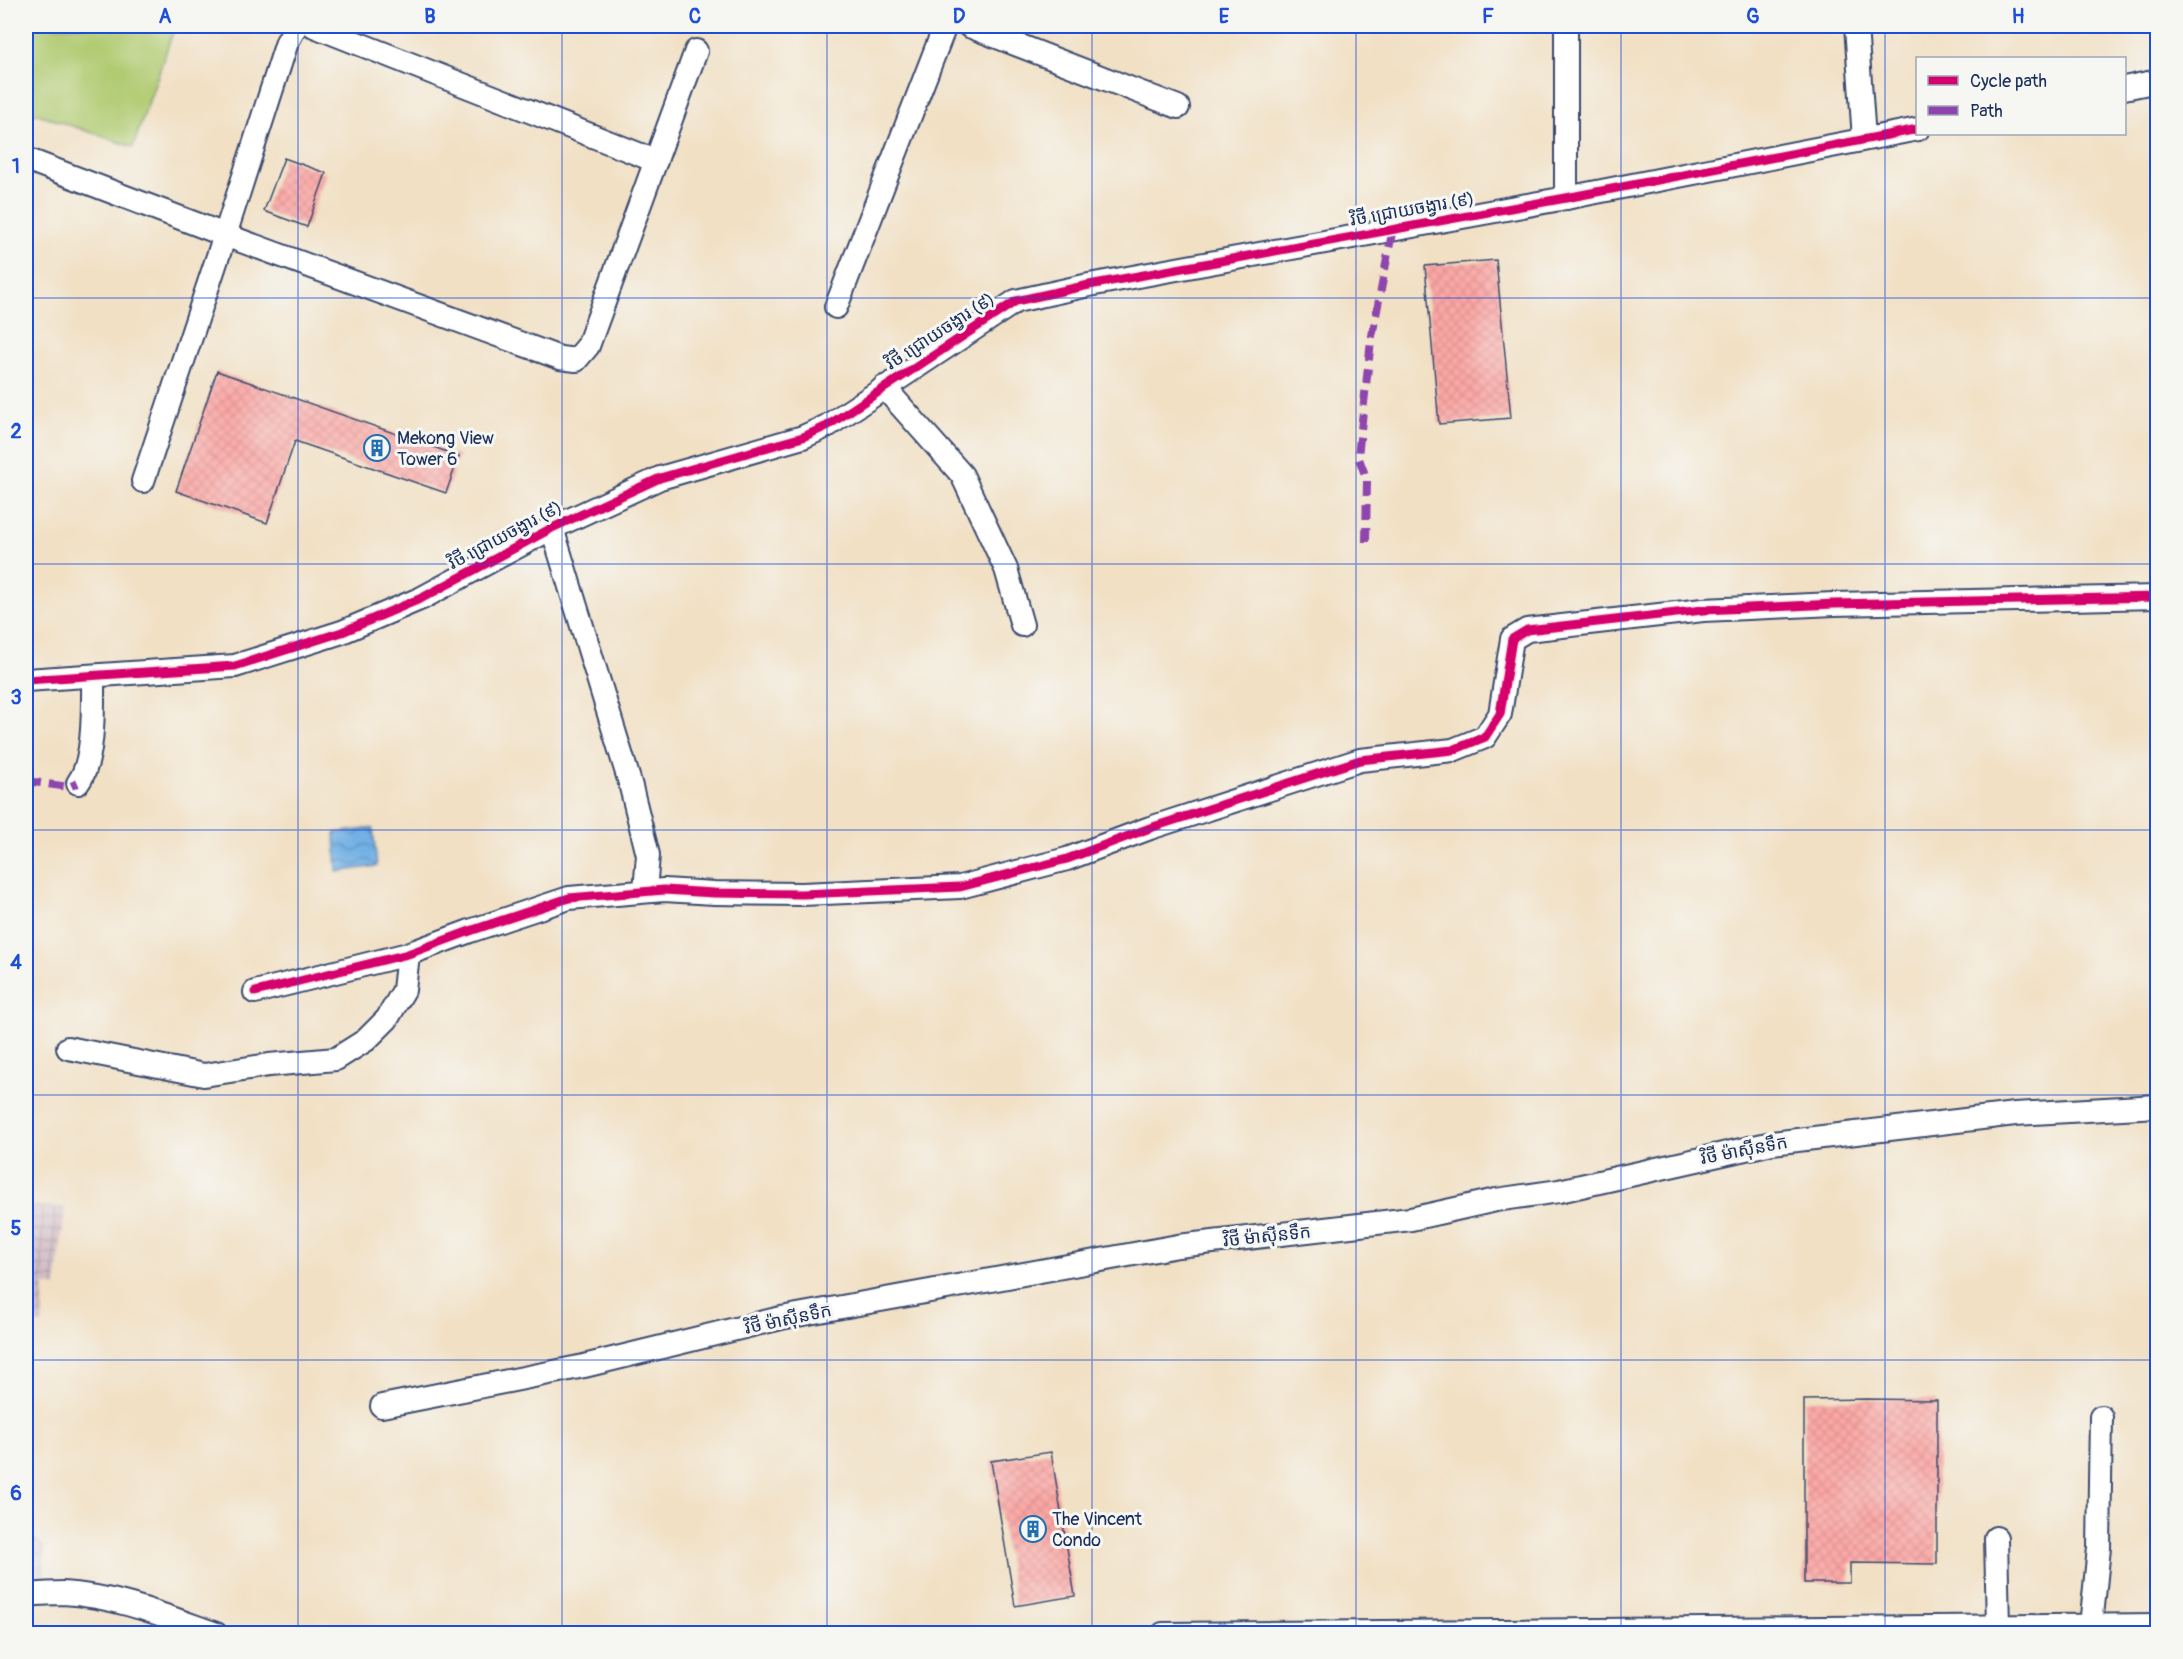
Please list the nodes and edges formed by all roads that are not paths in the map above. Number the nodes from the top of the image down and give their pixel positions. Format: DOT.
graph roads {
  1 [pos="296,26"];
  2 [pos="314,26"];
  3 [pos="945,26"];
  4 [pos="969,26"];
  5 [pos="1566,26"];
  6 [pos="1856,26"];
  7 [pos="696,51"];
  8 [pos="2157,81"];
  9 [pos="2126,88"];
  10 [pos="1178,108"];
  11 [pos="1916,129"];
  12 [pos="1864,139"];
  13 [pos="26,159"];
  14 [pos="656,161"];
  15 [pos="1566,198"];
  16 [pos="225,236"];
  17 [pos="836,307"];
  18 [pos="884,387"];
  19 [pos="143,481"];
  20 [pos="552,528"];
  21 [pos="2157,597"];
  22 [pos="1022,625"];
  23 [pos="93,676"];
  24 [pos="26,680"];
  25 [pos="78,783"];
  26 [pos="645,891"];
  27 [pos="408,954"];
  28 [pos="255,992"];
  29 [pos="68,1048"];
  30 [pos="2157,1106"];
  31 [pos="382,1406"];
  32 [pos="2101,1417"];
  33 [pos="1996,1538"];
  34 [pos="26,1595"];
  35 [pos="2157,1625"];
  36 [pos="2091,1626"];
  37 [pos="1998,1627"];
  38 [pos="2113,1630"];
  39 [pos="1456,1632"];
  40 [pos="216,1634"];
  41 [pos="1163,1634"];
  1 -- 16 [label="street"];
  2 -- 14 [label="street"];
  3 -- 17 [label="street"];
  4 -- 10 [label="street"];
  5 -- 15 [label="street"];
  6 -- 12 [label="street"];
  7 -- 14 [label="street"];
  8 -- 9 [label="street"];
  11 -- 12 [label="street, វិថី ជ្រោយចង្វារ (៩)"];
  12 -- 15 [label="street, វិថី ជ្រោយចង្វារ (៩)"];
  13 -- 16 [label="street"];
  14 -- 16 [label="street"];
  15 -- 18 [label="street, វិថី ជ្រោយចង្វារ (៩)"];
  16 -- 19 [label="street"];
  18 -- 20 [label="street, វិថី ជ្រោយចង្វារ (៩)"];
  18 -- 22 [label="street"];
  20 -- 23 [label="street, វិថី ជ្រោយចង្វារ (៩)"];
  20 -- 26 [label="street"];
  21 -- 26 [label="street"];
  23 -- 24 [label="street, វិថី ជ្រោយចង្វារ (៩)"];
  23 -- 25 [label="street"];
  26 -- 27 [label="street"];
  27 -- 28 [label="street"];
  27 -- 29 [label="street"];
  30 -- 31 [label="street, វិថី ម៉ាស៊ីនទឹក"];
  32 -- 36 [label="street"];
  33 -- 37 [label="street"];
  34 -- 40 [label="street"];
  35 -- 38 [label="street"];
  36 -- 37 [label="street"];
  36 -- 38 [label="street"];
  37 -- 39 [label="street"];
  39 -- 41 [label="street"];
}
